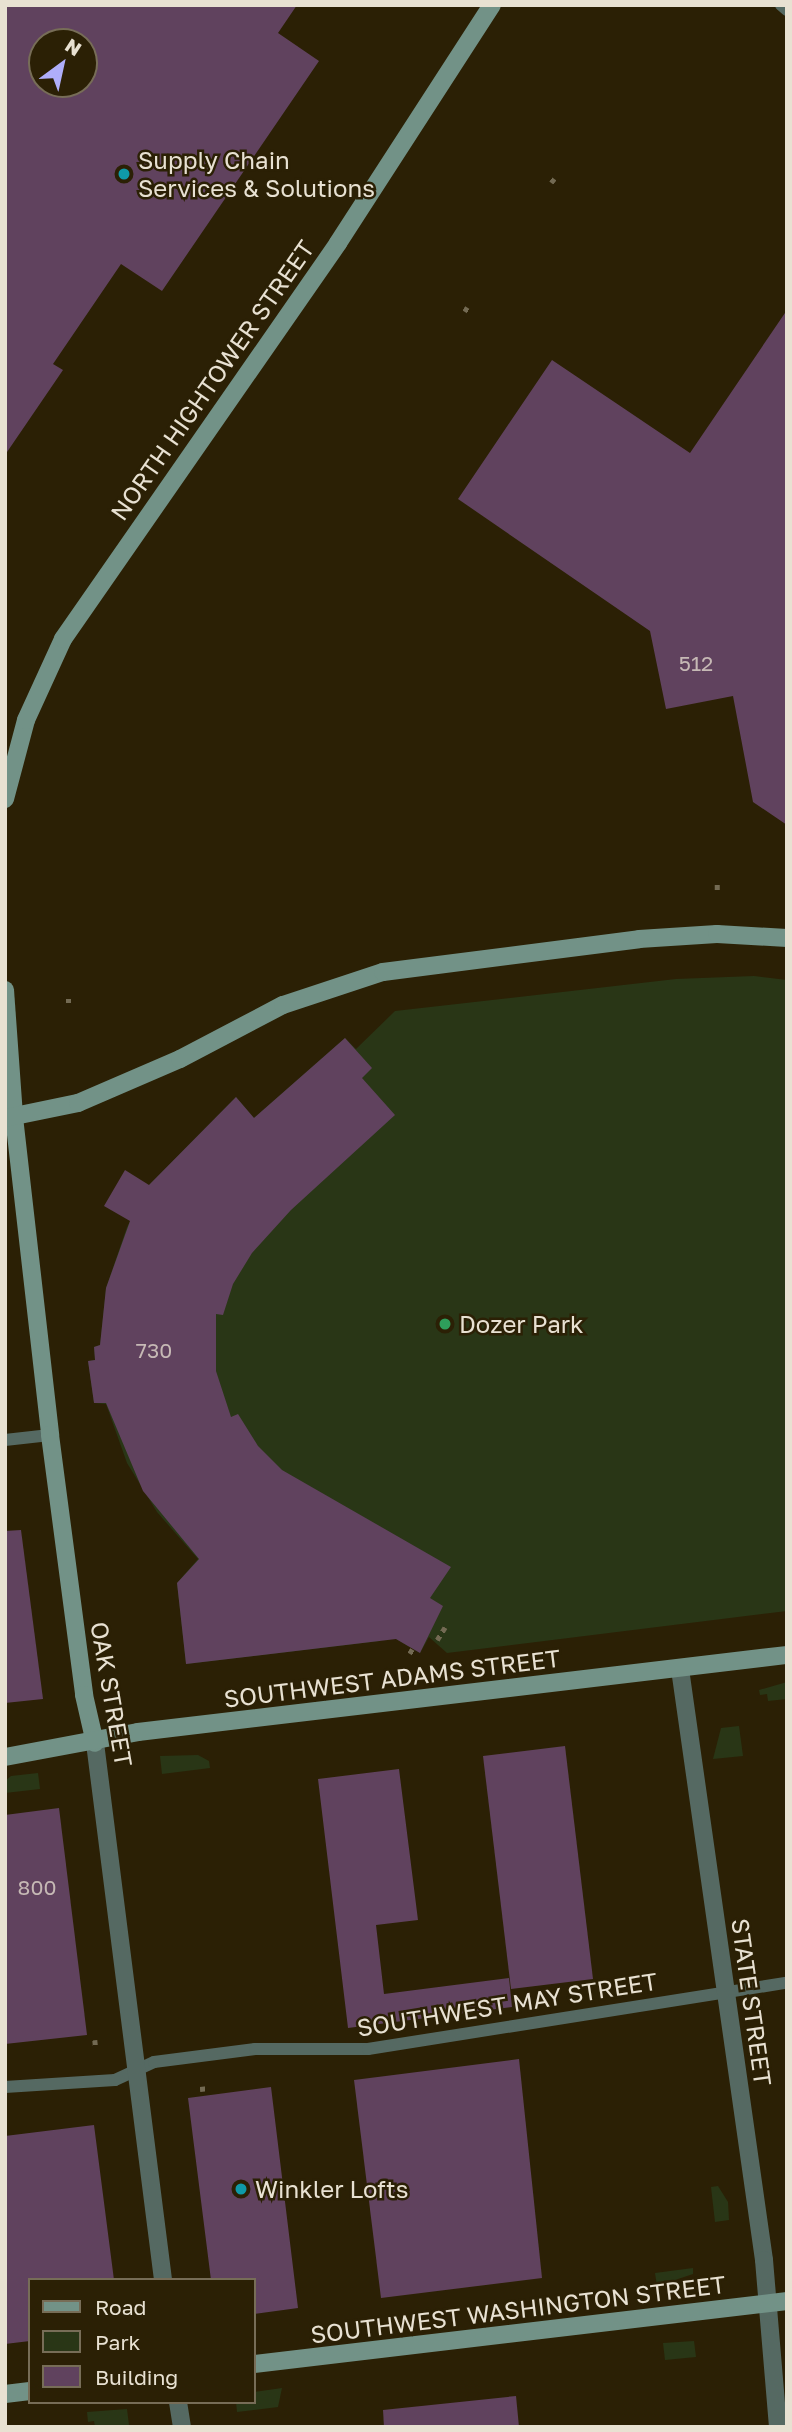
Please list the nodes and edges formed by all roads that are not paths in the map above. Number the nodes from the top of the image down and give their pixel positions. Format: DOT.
graph roads {
  1 [pos="492,5"];
  2 [pos="781,5"];
  3 [pos="787,10"];
  4 [pos="5,799"];
  5 [pos="787,938"];
  6 [pos="5,990"];
  7 [pos="9,1117"];
  8 [pos="50,1435"];
  9 [pos="5,1440"];
  10 [pos="787,1655"];
  11 [pos="680,1669"];
  12 [pos="95,1743"];
  13 [pos="5,1757"];
  14 [pos="787,1983"];
  15 [pos="726,1991"];
  16 [pos="136,2070"];
  17 [pos="5,2087"];
  18 [pos="163,2278"];
  19 [pos="787,2301"];
  20 [pos="768,2304"];
  21 [pos="256,2364"];
  22 [pos="28,2391"];
  23 [pos="5,2394"];
  24 [pos="178,2404"];
  25 [pos="182,2427"];
  26 [pos="778,2427"];
  1 -- 4 [label="street, NORTH HIGHTOWER STREET"];
  2 -- 3 [label="lane"];
  5 -- 7 [label="street"];
  6 -- 7 [label="street"];
  7 -- 8 [label="street, OAK STREET"];
  8 -- 9 [label="lane"];
  8 -- 12 [label="street, OAK STREET"];
  10 -- 11 [label="street, SOUTHWEST ADAMS STREET"];
  11 -- 12 [label="street, SOUTHWEST ADAMS STREET"];
  11 -- 15 [label="street, STATE STREET"];
  12 -- 13 [label="street, SOUTHWEST ADAMS STREET"];
  12 -- 16 [label="street, OAK STREET"];
  14 -- 15 [label="lane, SOUTHWEST MAY STREET"];
  15 -- 16 [label="lane, SOUTHWEST MAY STREET"];
  15 -- 20 [label="street, STATE STREET"];
  16 -- 17 [label="lane, SOUTHWEST MAY STREET"];
  16 -- 18 [label="street, OAK STREET"];
  19 -- 20 [label="street, SOUTHWEST WASHINGTON STREET"];
  20 -- 21 [label="street, SOUTHWEST WASHINGTON STREET"];
  20 -- 26 [label="street, STATE STREET"];
  22 -- 23 [label="street"];
  24 -- 25 [label="street"];
}
